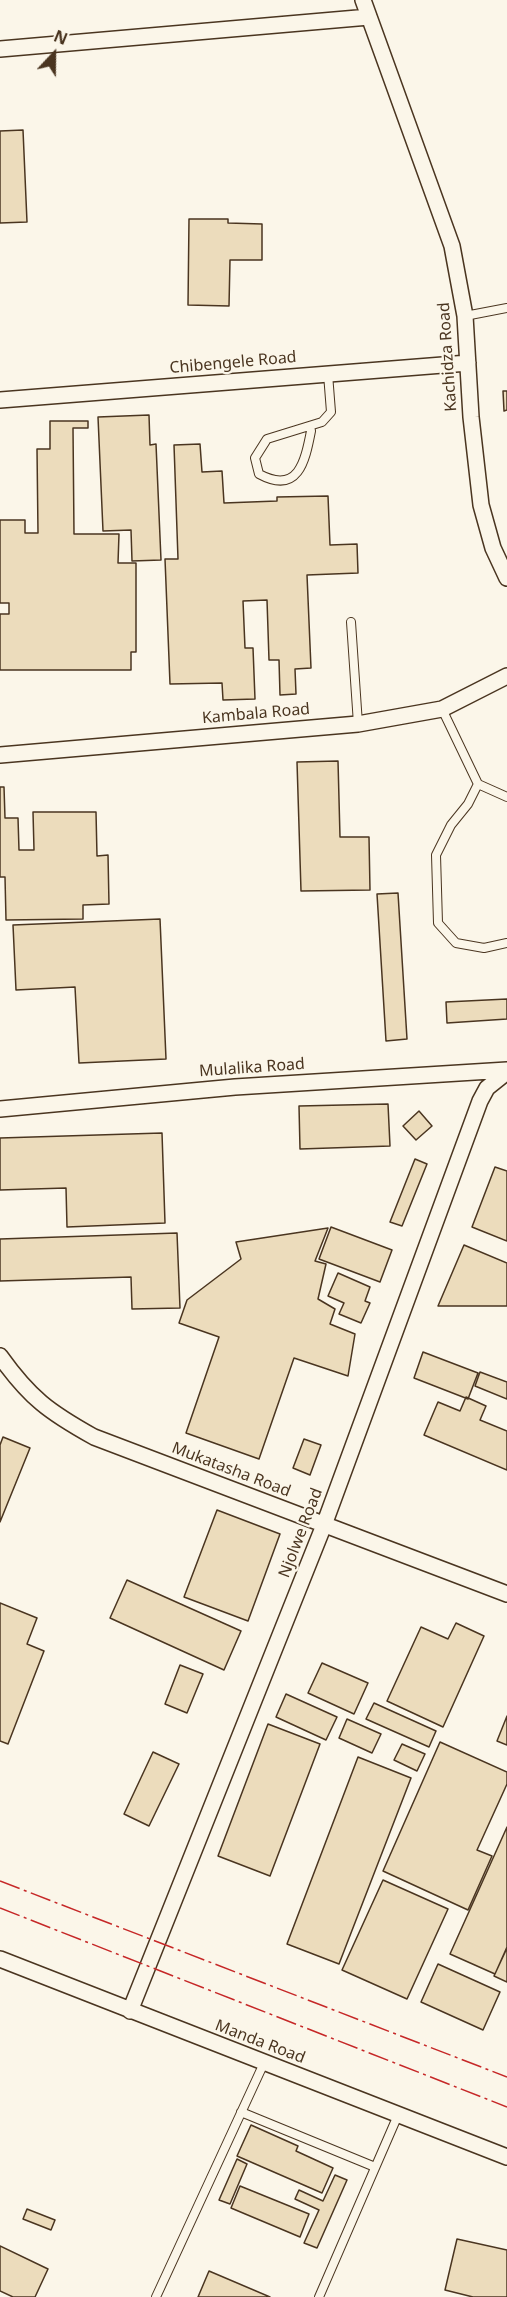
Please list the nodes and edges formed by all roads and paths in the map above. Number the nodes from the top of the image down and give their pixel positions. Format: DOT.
graph roads {
  1 [pos="363,0"];
  2 [pos="369,17"];
  3 [pos="0,49"];
  4 [pos="507,308"];
  5 [pos="465,316"];
  6 [pos="468,363"];
  7 [pos="328,374"];
  8 [pos="0,400"];
  9 [pos="310,427"];
  10 [pos="507,578"];
  11 [pos="351,622"];
  12 [pos="507,676"];
  13 [pos="442,709"];
  14 [pos="358,724"];
  15 [pos="0,755"];
  16 [pos="478,784"];
  17 [pos="507,797"];
  18 [pos="507,943"];
  19 [pos="507,1071"];
  20 [pos="0,1109"];
  21 [pos="0,1356"];
  22 [pos="324,1525"];
  23 [pos="507,1594"];
  24 [pos="0,1959"];
  25 [pos="130,2011"];
  26 [pos="264,2063"];
  27 [pos="241,2112"];
  28 [pos="398,2115"];
  29 [pos="507,2157"];
  30 [pos="375,2167"];
  31 [pos="156,2297"];
  32 [pos="319,2297"];
  1 -- 2 [label="street, Kachidza Road"];
  2 -- 3 [label="street"];
  2 -- 5 [label="street, Kachidza Road"];
  4 -- 5 [label="lane"];
  5 -- 6 [label="street, Kachidza Road"];
  6 -- 7 [label="street, Chibengele Road"];
  6 -- 10 [label="street, Kachidza Road"];
  7 -- 8 [label="street, Chibengele Road"];
  7 -- 9 [label="lane"];
  9 -- 9 [label="lane"];
  11 -- 14 [label="lane"];
  12 -- 13 [label="street, Kambala Road"];
  13 -- 14 [label="street, Kambala Road"];
  13 -- 16 [label="lane"];
  14 -- 15 [label="street, Kambala Road"];
  16 -- 17 [label="lane"];
  16 -- 18 [label="lane"];
  19 -- 20 [label="street, Mulalika Road"];
  19 -- 22 [label="street, Njolwe Road"];
  21 -- 22 [label="street, Mukatasha Road"];
  22 -- 23 [label="street, Mukatasha Road"];
  22 -- 25 [label="street, Njolwe Road"];
  24 -- 25 [label="street, Manda Road"];
  25 -- 26 [label="street, Manda Road"];
  26 -- 27 [label="lane"];
  26 -- 28 [label="street, Manda Road"];
  27 -- 30 [label="lane"];
  27 -- 31 [label="lane"];
  28 -- 29 [label="street, Manda Road"];
  28 -- 30 [label="lane"];
  30 -- 32 [label="lane"];
}
